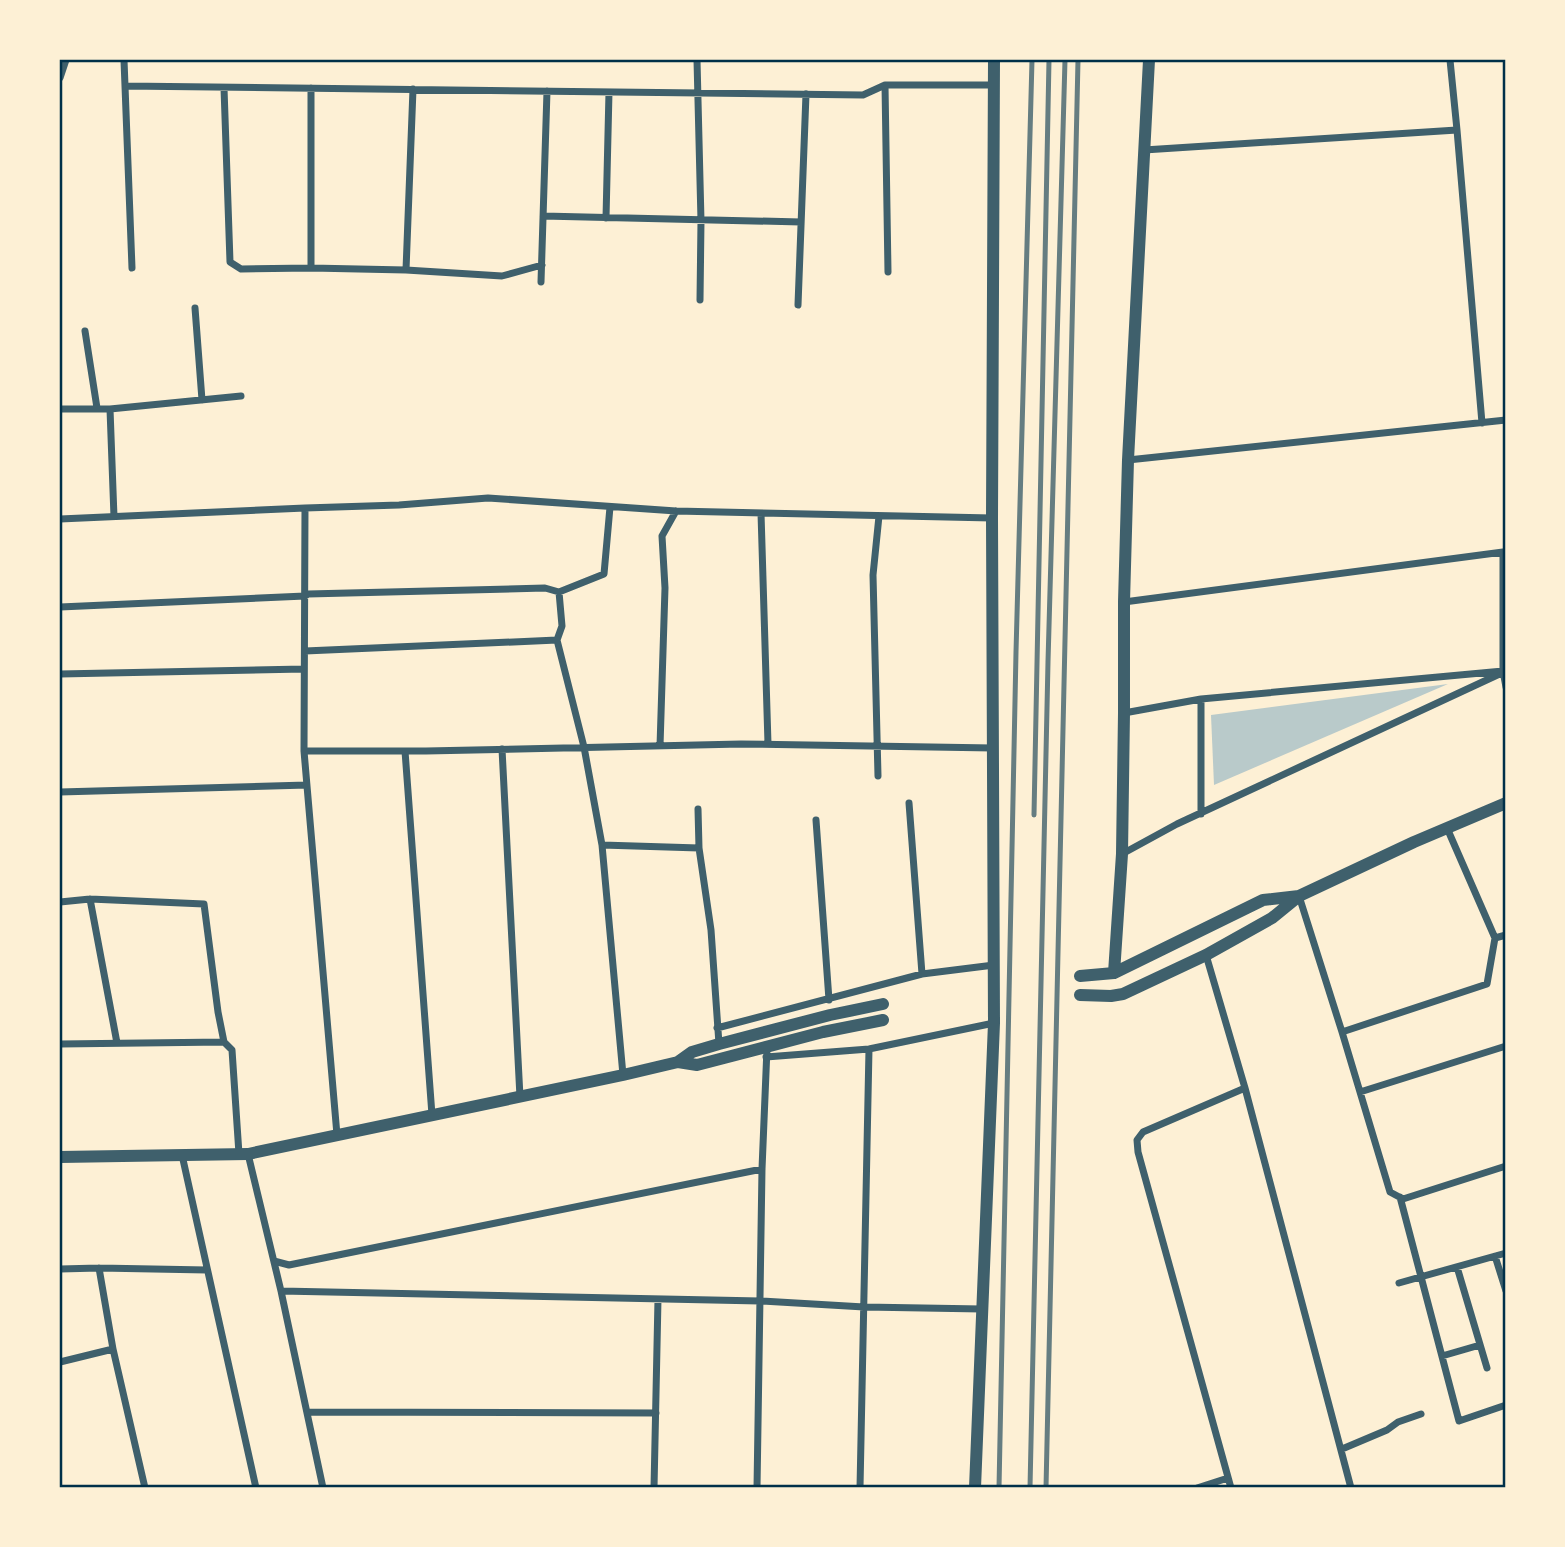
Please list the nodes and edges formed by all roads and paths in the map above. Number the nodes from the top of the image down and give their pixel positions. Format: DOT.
graph roads {
  1 [pos="66,60"];
  2 [pos="124,60"];
  3 [pos="697,60"];
  4 [pos="994,60"];
  5 [pos="1152,60"];
  6 [pos="1450,60"];
  7 [pos="60,78"];
  8 [pos="885,85"];
  9 [pos="994,85"];
  10 [pos="125,86"];
  11 [pos="224,88"];
  12 [pos="311,88"];
  13 [pos="413,89"];
  14 [pos="547,91"];
  15 [pos="609,92"];
  16 [pos="699,92"];
  17 [pos="806,94"];
  18 [pos="1457,130"];
  19 [pos="1144,150"];
  20 [pos="543,216"];
  21 [pos="606,218"];
  22 [pos="701,221"];
  23 [pos="801,222"];
  24 [pos="541,265"];
  25 [pos="132,268"];
  26 [pos="311,268"];
  27 [pos="406,270"];
  28 [pos="888,272"];
  29 [pos="541,282"];
  30 [pos="700,300"];
  31 [pos="798,304"];
  32 [pos="195,308"];
  33 [pos="85,331"];
  34 [pos="241,396"];
  35 [pos="202,400"];
  36 [pos="97,408"];
  37 [pos="60,409"];
  38 [pos="110,409"];
  39 [pos="1506,420"];
  40 [pos="1482,423"];
  41 [pos="1128,460"];
  42 [pos="610,506"];
  43 [pos="305,509"];
  44 [pos="676,512"];
  45 [pos="761,513"];
  46 [pos="879,516"];
  47 [pos="114,517"];
  48 [pos="992,518"];
  49 [pos="60,519"];
  50 [pos="1504,552"];
  51 [pos="559,592"];
  52 [pos="304,596"];
  53 [pos="1124,602"];
  54 [pos="60,607"];
  55 [pos="557,640"];
  56 [pos="304,651"];
  57 [pos="304,669"];
  58 [pos="1504,671"];
  59 [pos="60,674"];
  60 [pos="1506,687"];
  61 [pos="1201,699"];
  62 [pos="1124,713"];
  63 [pos="768,744"];
  64 [pos="660,746"];
  65 [pos="878,746"];
  66 [pos="584,747"];
  67 [pos="993,748"];
  68 [pos="502,749"];
  69 [pos="304,751"];
  70 [pos="405,751"];
  71 [pos="878,776"];
  72 [pos="307,785"];
  73 [pos="60,792"];
  74 [pos="909,803"];
  75 [pos="1506,803"];
  76 [pos="698,809"];
  77 [pos="1201,814"];
  78 [pos="816,820"];
  79 [pos="1447,828"];
  80 [pos="602,845"];
  81 [pos="699,849"];
  82 [pos="1122,854"];
  83 [pos="1299,896"];
  84 [pos="90,899"];
  85 [pos="60,902"];
  86 [pos="1506,935"];
  87 [pos="1495,938"];
  88 [pos="1206,956"];
  89 [pos="994,965"];
  90 [pos="1114,973"];
  91 [pos="922,974"];
  92 [pos="1080,976"];
  93 [pos="1080,995"];
  94 [pos="828,1000"];
  95 [pos="883,1004"];
  96 [pos="883,1020"];
  97 [pos="994,1023"];
  98 [pos="717,1028"];
  99 [pos="1342,1032"];
  100 [pos="747,1037"];
  101 [pos="224,1042"];
  102 [pos="60,1044"];
  103 [pos="117,1044"];
  104 [pos="719,1044"];
  105 [pos="1506,1046"];
  106 [pos="869,1049"];
  107 [pos="750,1052"];
  108 [pos="766,1053"];
  109 [pos="678,1062"];
  110 [pos="623,1075"];
  111 [pos="1245,1088"];
  112 [pos="1360,1091"];
  113 [pos="520,1097"];
  114 [pos="432,1115"];
  115 [pos="337,1135"];
  116 [pos="244,1154"];
  117 [pos="182,1155"];
  118 [pos="60,1157"];
  119 [pos="1506,1166"];
  120 [pos="762,1169"];
  121 [pos="1400,1197"];
  122 [pos="1506,1252"];
  123 [pos="1496,1256"];
  124 [pos="274,1261"];
  125 [pos="1457,1267"];
  126 [pos="99,1268"];
  127 [pos="60,1269"];
  128 [pos="207,1270"];
  129 [pos="1421,1277"];
  130 [pos="1399,1283"];
  131 [pos="281,1291"];
  132 [pos="1506,1291"];
  133 [pos="658,1299"];
  134 [pos="760,1301"];
  135 [pos="864,1307"];
  136 [pos="982,1309"];
  137 [pos="1480,1345"];
  138 [pos="113,1349"];
  139 [pos="1442,1356"];
  140 [pos="60,1362"];
  141 [pos="1486,1368"];
  142 [pos="1506,1405"];
  143 [pos="307,1412"];
  144 [pos="656,1413"];
  145 [pos="1421,1414"];
  146 [pos="1342,1449"];
  147 [pos="1228,1478"];
  148 [pos="145,1488"];
  149 [pos="256,1488"];
  150 [pos="323,1488"];
  151 [pos="654,1488"];
  152 [pos="757,1488"];
  153 [pos="860,1488"];
  154 [pos="975,1488"];
  155 [pos="1197,1488"];
  156 [pos="1231,1488"];
  157 [pos="1351,1488"];
  1 -- 7 [label="street"];
  2 -- 10 [label="street"];
  3 -- 16 [label="street"];
  4 -- 9 [label="street"];
  5 -- 19 [label="street"];
  6 -- 18 [label="street"];
  8 -- 9 [label="street"];
  8 -- 17 [label="street"];
  8 -- 28 [label="street"];
  9 -- 48 [label="street"];
  10 -- 11 [label="street"];
  10 -- 25 [label="street"];
  11 -- 12 [label="street"];
  11 -- 26 [label="street"];
  12 -- 13 [label="street"];
  12 -- 26 [label="street"];
  13 -- 14 [label="street"];
  13 -- 27 [label="street"];
  14 -- 15 [label="street"];
  14 -- 20 [label="street"];
  15 -- 16 [label="street"];
  15 -- 21 [label="street"];
  16 -- 17 [label="street"];
  16 -- 22 [label="street"];
  17 -- 23 [label="street"];
  18 -- 19 [label="street"];
  18 -- 40 [label="street"];
  19 -- 41 [label="street"];
  20 -- 21 [label="street"];
  20 -- 24 [label="street"];
  21 -- 22 [label="street"];
  22 -- 23 [label="street"];
  22 -- 30 [label="street"];
  23 -- 31 [label="street"];
  24 -- 27 [label="street"];
  24 -- 29 [label="street"];
  26 -- 27 [label="street"];
  32 -- 35 [label="street"];
  33 -- 36 [label="street"];
  34 -- 35 [label="street"];
  35 -- 38 [label="street"];
  36 -- 37 [label="street"];
  36 -- 38 [label="street"];
  38 -- 47 [label="street"];
  39 -- 40 [label="street"];
  40 -- 41 [label="street"];
  41 -- 53 [label="street"];
  42 -- 43 [label="street"];
  42 -- 44 [label="street"];
  42 -- 51 [label="street"];
  43 -- 47 [label="street"];
  43 -- 52 [label="street"];
  44 -- 45 [label="street"];
  44 -- 64 [label="street"];
  45 -- 46 [label="street"];
  45 -- 63 [label="street"];
  46 -- 48 [label="street"];
  46 -- 65 [label="street"];
  47 -- 49 [label="street"];
  48 -- 67 [label="street"];
  50 -- 53 [label="street"];
  50 -- 58 [label="street"];
  51 -- 52 [label="street"];
  51 -- 55 [label="street"];
  52 -- 54 [label="street"];
  52 -- 56 [label="street"];
  53 -- 62 [label="street"];
  55 -- 56 [label="street"];
  55 -- 66 [label="street"];
  56 -- 57 [label="street"];
  57 -- 59 [label="street"];
  57 -- 69 [label="street"];
  58 -- 60 [label="street"];
  58 -- 61 [label="street"];
  58 -- 77 [label="street"];
  61 -- 62 [label="street"];
  61 -- 77 [label="street"];
  62 -- 82 [label="street"];
  63 -- 64 [label="street"];
  63 -- 65 [label="street"];
  64 -- 66 [label="street"];
  65 -- 67 [label="street"];
  65 -- 71 [label="street"];
  66 -- 68 [label="street"];
  66 -- 80 [label="street"];
  67 -- 89 [label="street"];
  68 -- 70 [label="street"];
  68 -- 113 [label="street"];
  69 -- 70 [label="street"];
  69 -- 72 [label="street"];
  70 -- 114 [label="street"];
  72 -- 73 [label="street"];
  72 -- 115 [label="street"];
  74 -- 91 [label="street"];
  75 -- 79 [label="street"];
  76 -- 81 [label="street"];
  77 -- 82 [label="street"];
  78 -- 94 [label="street"];
  79 -- 83 [label="street"];
  79 -- 87 [label="street"];
  80 -- 81 [label="street"];
  80 -- 110 [label="street"];
  81 -- 98 [label="street"];
  82 -- 90 [label="street"];
  83 -- 88 [label="street"];
  83 -- 90 [label="street"];
  83 -- 99 [label="street"];
  84 -- 85 [label="street"];
  84 -- 101 [label="street"];
  84 -- 103 [label="street"];
  86 -- 87 [label="street"];
  87 -- 99 [label="street"];
  88 -- 93 [label="street"];
  88 -- 111 [label="street"];
  89 -- 91 [label="street"];
  89 -- 97 [label="street"];
  90 -- 92 [label="street"];
  91 -- 94 [label="street"];
  94 -- 98 [label="street"];
  95 -- 100 [label="street"];
  96 -- 108 [label="street"];
  97 -- 106 [label="street"];
  97 -- 136 [label="street"];
  98 -- 104 [label="street"];
  99 -- 112 [label="street"];
  100 -- 104 [label="street"];
  100 -- 107 [label="street"];
  101 -- 103 [label="street"];
  101 -- 116 [label="street"];
  102 -- 103 [label="street"];
  104 -- 109 [label="street"];
  105 -- 112 [label="street"];
  106 -- 108 [label="street"];
  106 -- 135 [label="street"];
  107 -- 108 [label="street"];
  107 -- 109 [label="street"];
  108 -- 120 [label="street"];
  109 -- 110 [label="street"];
  110 -- 113 [label="street"];
  111 -- 146 [label="street"];
  111 -- 147 [label="street"];
  112 -- 121 [label="street"];
  113 -- 114 [label="street"];
  114 -- 115 [label="street"];
  115 -- 116 [label="street"];
  116 -- 117 [label="street"];
  116 -- 124 [label="street"];
  117 -- 118 [label="street"];
  117 -- 128 [label="street"];
  119 -- 121 [label="street"];
  120 -- 124 [label="street"];
  120 -- 134 [label="street"];
  121 -- 129 [label="street"];
  122 -- 123 [label="street"];
  123 -- 125 [label="street"];
  123 -- 132 [label="street"];
  124 -- 131 [label="street"];
  125 -- 129 [label="street"];
  125 -- 137 [label="street"];
  126 -- 127 [label="street"];
  126 -- 128 [label="street"];
  126 -- 138 [label="street"];
  128 -- 149 [label="street"];
  129 -- 130 [label="street"];
  129 -- 139 [label="street"];
  131 -- 133 [label="street"];
  131 -- 143 [label="street"];
  133 -- 134 [label="street"];
  133 -- 144 [label="street"];
  134 -- 135 [label="street"];
  134 -- 152 [label="street"];
  135 -- 136 [label="street"];
  135 -- 153 [label="street"];
  136 -- 154 [label="street"];
  137 -- 139 [label="street"];
  137 -- 141 [label="street"];
  138 -- 140 [label="street"];
  138 -- 148 [label="street"];
  139 -- 142 [label="street"];
  143 -- 144 [label="street"];
  143 -- 150 [label="street"];
  144 -- 151 [label="street"];
  145 -- 146 [label="street"];
  146 -- 157 [label="street"];
  147 -- 155 [label="street"];
  147 -- 156 [label="street"];
}
